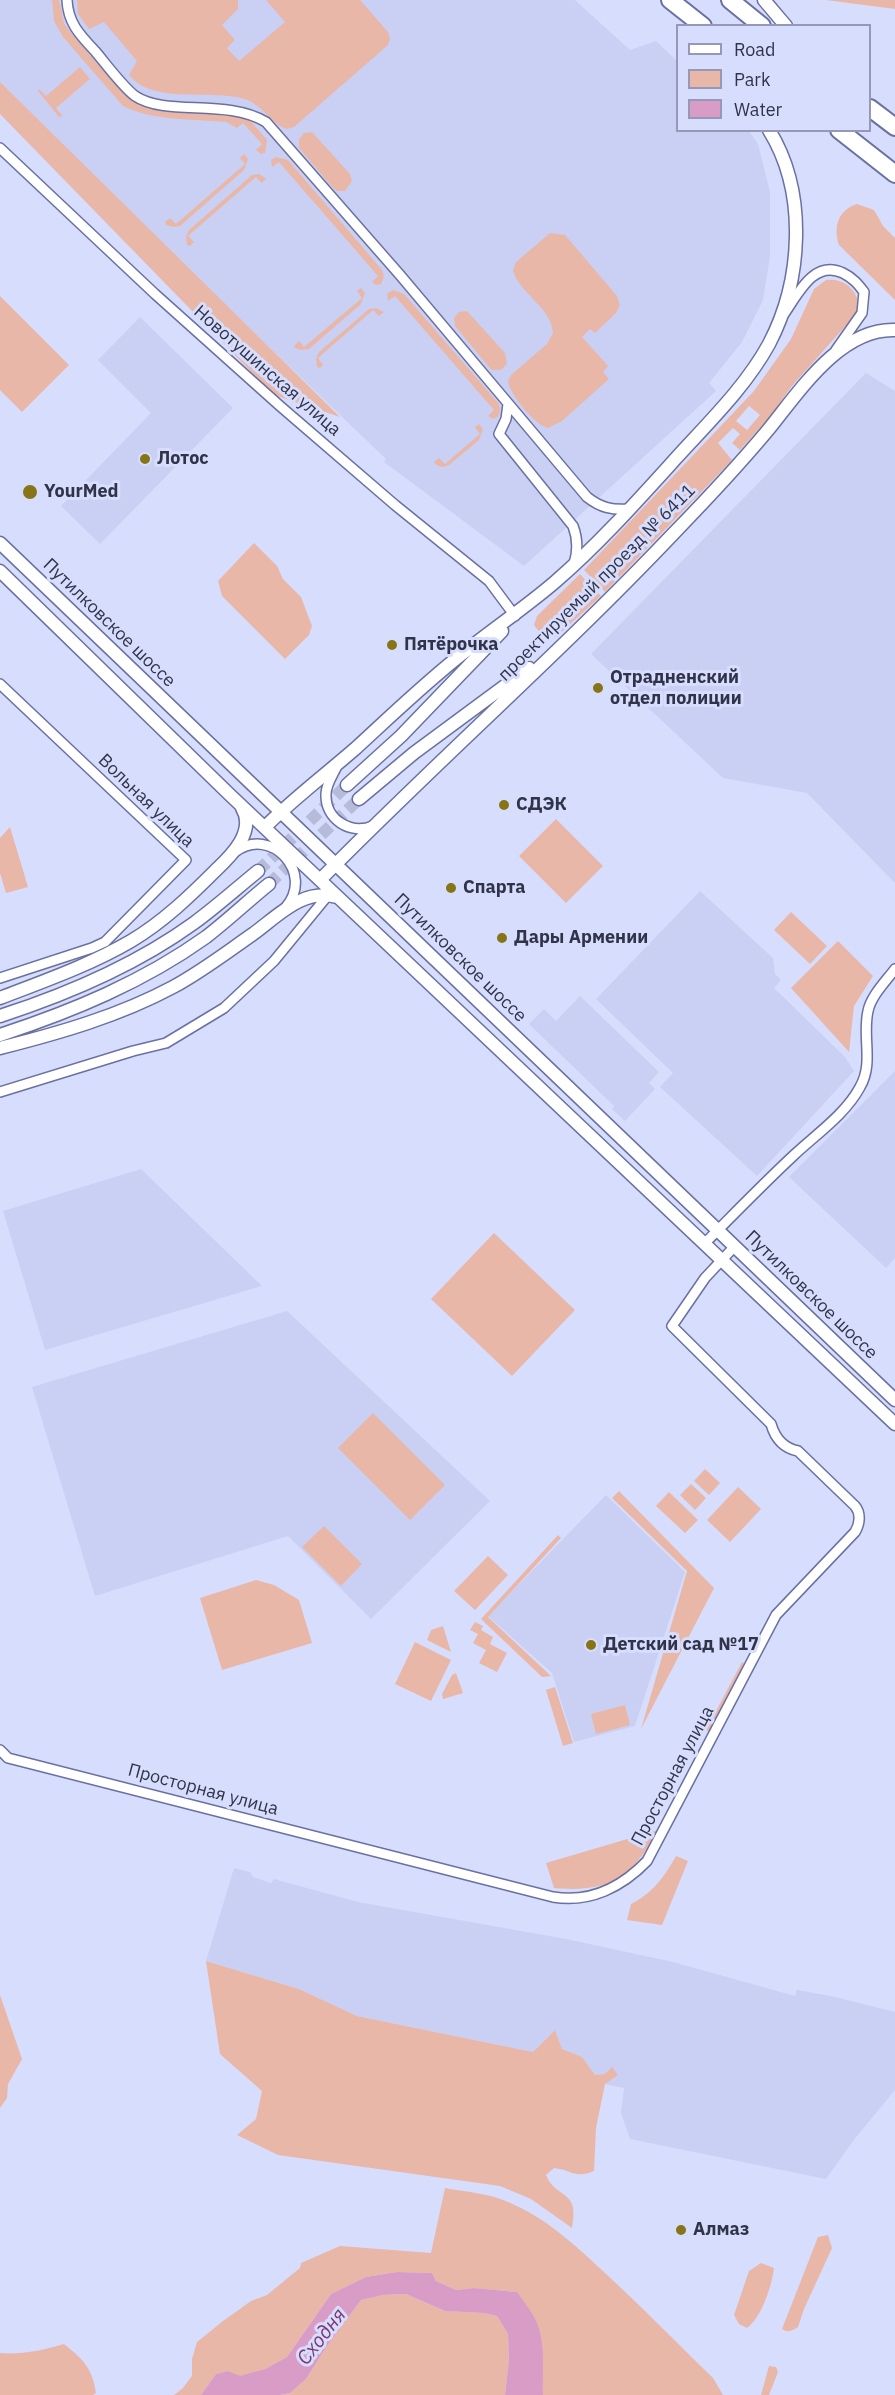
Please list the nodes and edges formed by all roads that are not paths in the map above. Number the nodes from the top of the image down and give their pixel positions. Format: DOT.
graph roads {
  1 [pos="67,0"];
  2 [pos="730,0"];
  3 [pos="764,0"];
  4 [pos="673,2"];
  5 [pos="690,24"];
  6 [pos="700,24"];
  7 [pos="760,24"];
  8 [pos="784,24"];
  9 [pos="871,109"];
  10 [pos="895,127"];
  11 [pos="770,132"];
  12 [pos="841,132"];
  13 [pos="0,148"];
  14 [pos="895,174"];
  15 [pos="777,325"];
  16 [pos="895,330"];
  17 [pos="831,356"];
  18 [pos="508,404"];
  19 [pos="628,509"];
  20 [pos="0,543"];
  21 [pos="574,564"];
  22 [pos="0,571"];
  23 [pos="519,612"];
  24 [pos="565,642"];
  25 [pos="0,684"];
  26 [pos="339,763"];
  27 [pos="347,786"];
  28 [pos="359,799"];
  29 [pos="240,804"];
  30 [pos="280,812"];
  31 [pos="378,824"];
  32 [pos="265,827"];
  33 [pos="232,855"];
  34 [pos="335,864"];
  35 [pos="258,871"];
  36 [pos="320,880"];
  37 [pos="269,884"];
  38 [pos="333,894"];
  39 [pos="283,911"];
  40 [pos="895,969"];
  41 [pos="0,978"];
  42 [pos="0,998"];
  43 [pos="0,1016"];
  44 [pos="0,1035"];
  45 [pos="0,1048"];
  46 [pos="0,1092"];
  47 [pos="718,1230"];
  48 [pos="705,1243"];
  49 [pos="735,1246"];
  50 [pos="722,1259"];
  51 [pos="895,1400"];
  52 [pos="895,1424"];
  53 [pos="0,1750"];
  1 -- 18 [label="street"];
  2 -- 7 [label="highway"];
  3 -- 8 [label="street"];
  4 -- 5 [label="street"];
  4 -- 6 [label="highway"];
  9 -- 10 [label="highway"];
  11 -- 15 [label="street, проектируемый проезд № 6411"];
  12 -- 14 [label="highway"];
  13 -- 23 [label="street, Новотушинская улица"];
  15 -- 17 [label="street, проектируемый проезд № 6411"];
  15 -- 19 [label="street, проектируемый проезд № 6411"];
  16 -- 17 [label="street, проектируемый проезд № 6411"];
  17 -- 24 [label="street, проектируемый проезд № 6411"];
  18 -- 19 [label="street"];
  18 -- 21 [label="street"];
  19 -- 21 [label="street, проектируемый проезд № 6411"];
  20 -- 30 [label="street, Путилковское шоссе"];
  21 -- 23 [label="street, проектируемый проезд № 6411"];
  22 -- 29 [label="street, Путилковское шоссе"];
  23 -- 26 [label="street, проектируемый проезд № 6411"];
  23 -- 27 [label="street"];
  24 -- 28 [label="street"];
  24 -- 31 [label="street, проектируемый проезд № 6411"];
  25 -- 41 [label="street, Вольная улица"];
  26 -- 30 [label="street, проектируемый проезд № 6411"];
  26 -- 31 [label="street, проектируемый проезд № 6411"];
  29 -- 32 [label="street, Путилковское шоссе"];
  29 -- 33 [label="street"];
  30 -- 32 [label="street, проектируемый проезд № 6411"];
  30 -- 34 [label="street, Путилковское шоссе"];
  31 -- 34 [label="street, проектируемый проезд № 6411"];
  32 -- 36 [label="street, Путилковское шоссе"];
  33 -- 39 [label="street"];
  33 -- 42 [label="street"];
  34 -- 36 [label="street, проектируемый проезд № 6411"];
  34 -- 47 [label="street, Путилковское шоссе"];
  35 -- 43 [label="street"];
  36 -- 38 [label="street, Путилковское шоссе"];
  37 -- 44 [label="street"];
  38 -- 39 [label="street"];
  38 -- 46 [label="street"];
  38 -- 48 [label="street, Путилковское шоссе"];
  39 -- 45 [label="street"];
  40 -- 47 [label="street"];
  47 -- 48 [label="street"];
  47 -- 49 [label="street, Путилковское шоссе"];
  48 -- 50 [label="street, Путилковское шоссе"];
  49 -- 50 [label="street, Просторная улица"];
  49 -- 51 [label="street, Путилковское шоссе"];
  50 -- 52 [label="street, Путилковское шоссе"];
  50 -- 53 [label="street, Просторная улица"];
}
